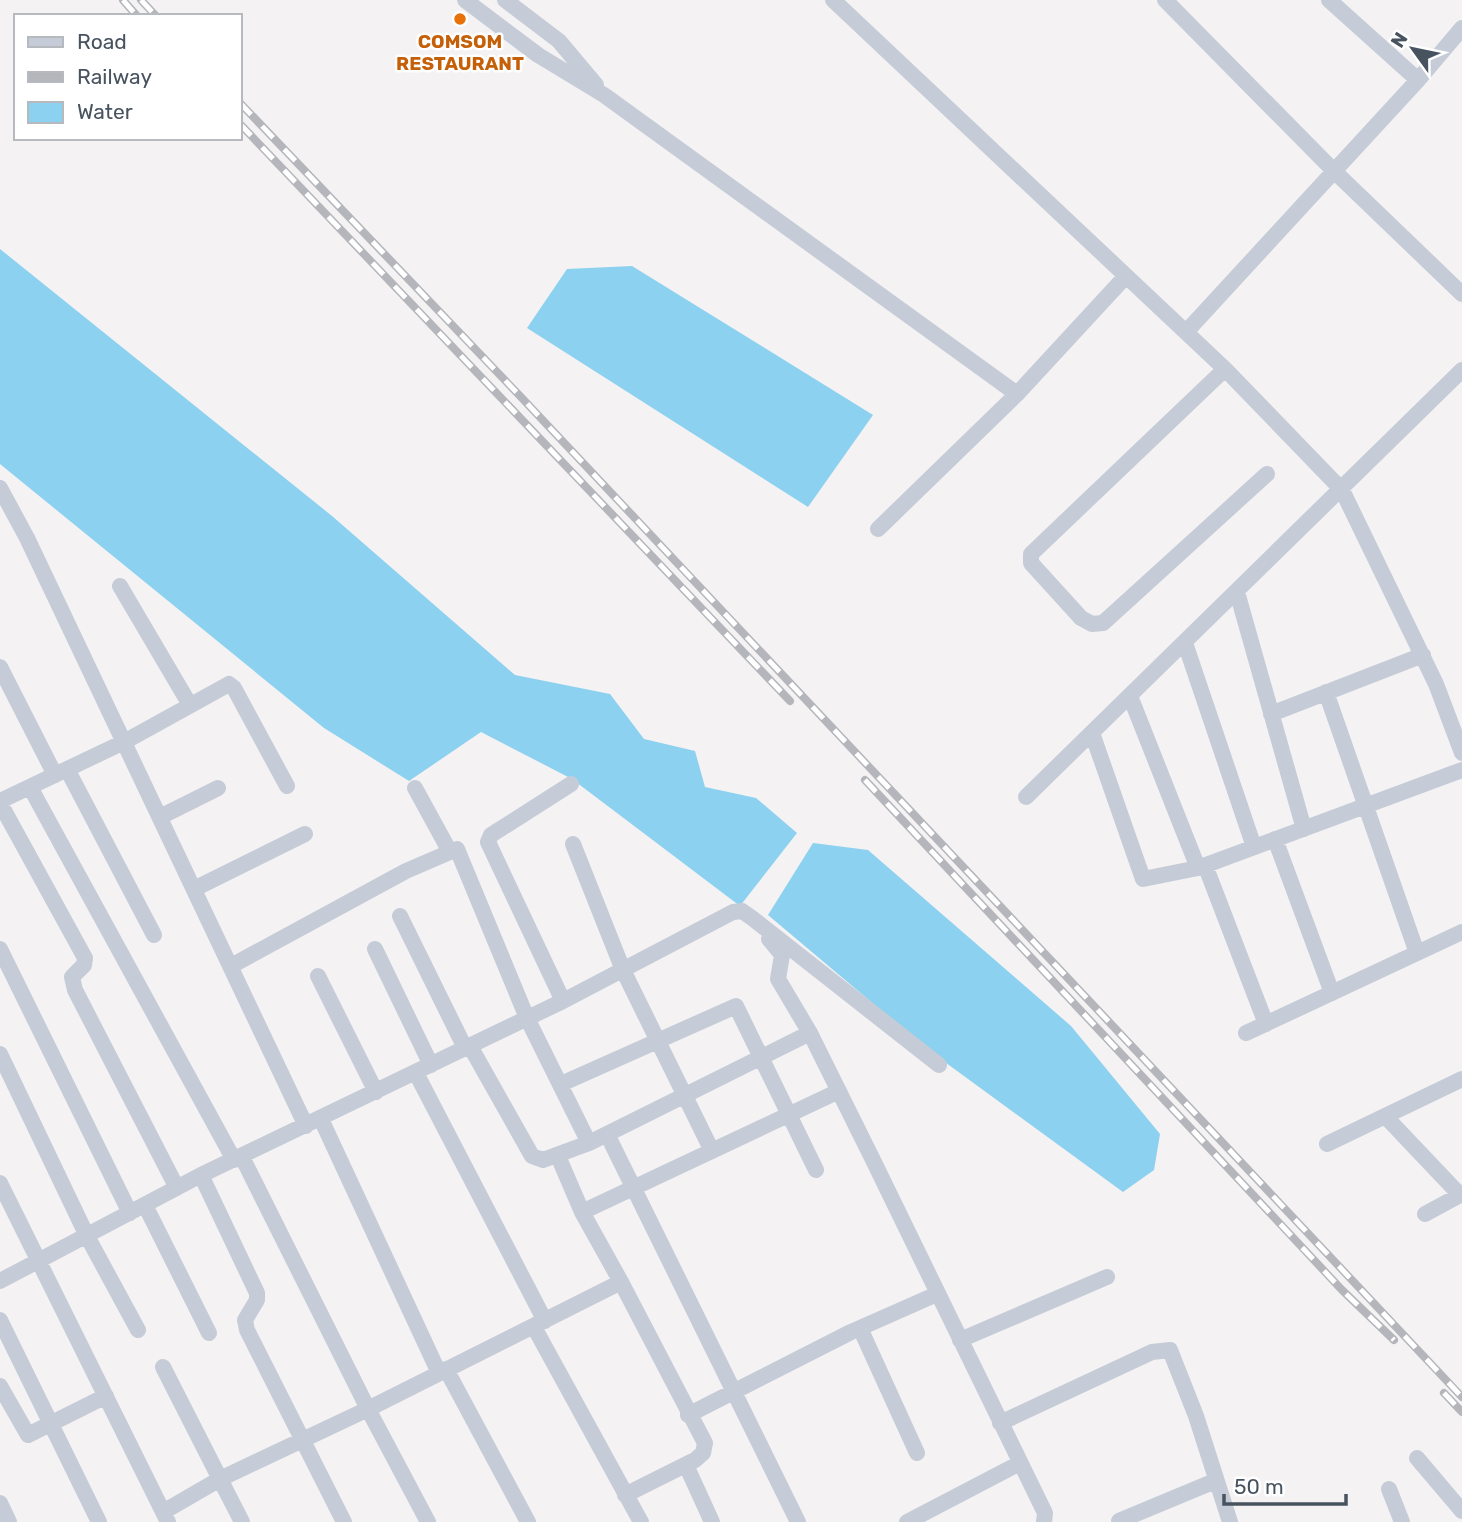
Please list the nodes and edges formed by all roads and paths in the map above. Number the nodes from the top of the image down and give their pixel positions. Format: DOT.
graph roads {
  1 [pos="466,0"];
  2 [pos="505,0"];
  3 [pos="833,0"];
  4 [pos="1165,0"];
  5 [pos="1329,0"];
  6 [pos="1462,28"];
  7 [pos="1418,80"];
  8 [pos="604,95"];
  9 [pos="1334,171"];
  10 [pos="1126,276"];
  11 [pos="1462,294"];
  12 [pos="1186,332"];
  13 [pos="1225,369"];
  14 [pos="1462,370"];
  15 [pos="1017,394"];
  16 [pos="1267,474"];
  17 [pos="0,488"];
  18 [pos="1342,491"];
  19 [pos="878,529"];
  20 [pos="120,586"];
  21 [pos="1237,592"];
  22 [pos="1185,643"];
  23 [pos="1423,655"];
  24 [pos="0,667"];
  25 [pos="1326,692"];
  26 [pos="1130,696"];
  27 [pos="190,705"];
  28 [pos="1271,713"];
  29 [pos="1092,733"];
  30 [pos="124,742"];
  31 [pos="1462,753"];
  32 [pos="1462,770"];
  33 [pos="61,772"];
  34 [pos="570,785"];
  35 [pos="287,786"];
  36 [pos="30,787"];
  37 [pos="218,788"];
  38 [pos="415,789"];
  39 [pos="1026,797"];
  40 [pos="0,802"];
  41 [pos="1366,805"];
  42 [pos="160,817"];
  43 [pos="1304,829"];
  44 [pos="305,834"];
  45 [pos="1275,839"];
  46 [pos="573,844"];
  47 [pos="1254,847"];
  48 [pos="450,852"];
  49 [pos="1201,867"];
  50 [pos="194,889"];
  51 [pos="400,916"];
  52 [pos="752,918"];
  53 [pos="1462,932"];
  54 [pos="154,935"];
  55 [pos="375,948"];
  56 [pos="0,949"];
  57 [pos="1417,953"];
  58 [pos="230,966"];
  59 [pos="623,970"];
  60 [pos="318,976"];
  61 [pos="1332,993"];
  62 [pos="563,1001"];
  63 [pos="527,1018"];
  64 [pos="1266,1024"];
  65 [pos="810,1033"];
  66 [pos="1246,1033"];
  67 [pos="657,1040"];
  68 [pos="468,1047"];
  69 [pos="0,1054"];
  70 [pos="763,1056"];
  71 [pos="431,1065"];
  72 [pos="939,1065"];
  73 [pos="416,1073"];
  74 [pos="1462,1079"];
  75 [pos="561,1084"];
  76 [pos="839,1091"];
  77 [pos="376,1092"];
  78 [pos="685,1095"];
  79 [pos="789,1115"];
  80 [pos="1385,1116"];
  81 [pos="313,1123"];
  82 [pos="607,1134"];
  83 [pos="589,1143"];
  84 [pos="1327,1144"];
  85 [pos="712,1151"];
  86 [pos="558,1156"];
  87 [pos="238,1158"];
  88 [pos="816,1170"];
  89 [pos="201,1175"];
  90 [pos="0,1184"];
  91 [pos="635,1187"];
  92 [pos="177,1188"];
  93 [pos="1461,1194"];
  94 [pos="145,1205"];
  95 [pos="582,1212"];
  96 [pos="130,1213"];
  97 [pos="1425,1214"];
  98 [pos="87,1236"];
  99 [pos="39,1260"];
  100 [pos="1107,1277"];
  101 [pos="0,1281"];
  102 [pos="621,1282"];
  103 [pos="937,1294"];
  104 [pos="0,1320"];
  105 [pos="540,1324"];
  106 [pos="860,1328"];
  107 [pos="138,1330"];
  108 [pos="209,1332"];
  109 [pos="960,1340"];
  110 [pos="163,1367"];
  111 [pos="443,1371"];
  112 [pos="0,1386"];
  113 [pos="733,1392"];
  114 [pos="106,1396"];
  115 [pos="368,1409"];
  116 [pos="688,1415"];
  117 [pos="1000,1423"];
  118 [pos="52,1424"];
  119 [pos="301,1440"];
  120 [pos="917,1453"];
  121 [pos="1417,1458"];
  122 [pos="1020,1463"];
  123 [pos="685,1465"];
  124 [pos="220,1479"];
  125 [pos="1215,1481"];
  126 [pos="1389,1489"];
  127 [pos="625,1495"];
  128 [pos="0,1503"];
  129 [pos="1462,1511"];
  130 [pos="166,1517"];
  131 [pos="1119,1521"];
  132 [pos="9,1522"];
  133 [pos="99,1522"];
  134 [pos="242,1522"];
  135 [pos="344,1522"];
  136 [pos="428,1522"];
  137 [pos="528,1522"];
  138 [pos="641,1522"];
  139 [pos="712,1522"];
  140 [pos="798,1522"];
  141 [pos="907,1522"];
  142 [pos="1044,1522"];
  143 [pos="1230,1522"];
  144 [pos="1402,1522"];
  1 -- 8 [label="street"];
  2 -- 8 [label="street"];
  3 -- 10 [label="street"];
  4 -- 9 [label="street"];
  5 -- 7 [label="street"];
  6 -- 7 [label="street"];
  7 -- 9 [label="street"];
  8 -- 15 [label="street"];
  9 -- 11 [label="street"];
  9 -- 12 [label="street"];
  10 -- 12 [label="street"];
  10 -- 15 [label="street"];
  12 -- 13 [label="street"];
  13 -- 16 [label="street"];
  13 -- 18 [label="street"];
  14 -- 18 [label="street"];
  15 -- 19 [label="street"];
  17 -- 30 [label="street"];
  18 -- 21 [label="street"];
  18 -- 23 [label="street"];
  20 -- 27 [label="street"];
  21 -- 22 [label="street"];
  21 -- 28 [label="street"];
  22 -- 26 [label="street"];
  22 -- 47 [label="street"];
  23 -- 25 [label="street"];
  23 -- 31 [label="street"];
  24 -- 33 [label="street"];
  25 -- 28 [label="street"];
  25 -- 41 [label="street"];
  26 -- 29 [label="street"];
  26 -- 49 [label="street"];
  27 -- 30 [label="street"];
  27 -- 35 [label="street"];
  28 -- 43 [label="street"];
  29 -- 39 [label="street"];
  29 -- 49 [label="street"];
  30 -- 33 [label="street"];
  30 -- 42 [label="street"];
  32 -- 41 [label="street"];
  33 -- 36 [label="street"];
  33 -- 54 [label="street"];
  34 -- 62 [label="street"];
  36 -- 40 [label="street"];
  36 -- 87 [label="street"];
  37 -- 42 [label="street"];
  38 -- 48 [label="street"];
  40 -- 92 [label="street"];
  41 -- 43 [label="street"];
  41 -- 57 [label="street"];
  42 -- 50 [label="street"];
  43 -- 45 [label="street"];
  44 -- 50 [label="street"];
  45 -- 47 [label="street"];
  45 -- 61 [label="street"];
  46 -- 59 [label="street"];
  47 -- 49 [label="street"];
  48 -- 58 [label="street"];
  48 -- 63 [label="street"];
  49 -- 64 [label="street"];
  50 -- 58 [label="street"];
  51 -- 68 [label="street"];
  52 -- 59 [label="street"];
  52 -- 65 [label="street"];
  52 -- 72 [label="street"];
  53 -- 57 [label="street"];
  55 -- 71 [label="street"];
  56 -- 96 [label="street"];
  57 -- 61 [label="street"];
  58 -- 81 [label="street"];
  59 -- 62 [label="street"];
  59 -- 67 [label="street"];
  60 -- 77 [label="street"];
  61 -- 64 [label="street"];
  62 -- 63 [label="street"];
  63 -- 68 [label="street"];
  63 -- 75 [label="street"];
  64 -- 66 [label="street"];
  65 -- 70 [label="street"];
  65 -- 76 [label="street"];
  67 -- 70 [label="street"];
  67 -- 75 [label="street"];
  67 -- 78 [label="street"];
  68 -- 71 [label="street"];
  68 -- 86 [label="street"];
  69 -- 98 [label="street"];
  70 -- 78 [label="street"];
  70 -- 79 [label="street"];
  71 -- 73 [label="street"];
  73 -- 77 [label="street"];
  73 -- 105 [label="street"];
  74 -- 80 [label="street"];
  75 -- 83 [label="street"];
  76 -- 79 [label="street"];
  76 -- 103 [label="street"];
  77 -- 81 [label="street"];
  78 -- 82 [label="street"];
  78 -- 85 [label="street"];
  79 -- 85 [label="street"];
  79 -- 88 [label="street"];
  80 -- 84 [label="street"];
  80 -- 93 [label="street"];
  81 -- 87 [label="street"];
  81 -- 111 [label="street"];
  82 -- 83 [label="street"];
  82 -- 91 [label="street"];
  83 -- 86 [label="street"];
  85 -- 91 [label="street"];
  86 -- 95 [label="street"];
  87 -- 89 [label="street"];
  87 -- 115 [label="street"];
  89 -- 92 [label="street"];
  89 -- 119 [label="street"];
  90 -- 99 [label="street"];
  91 -- 95 [label="street"];
  91 -- 113 [label="street"];
  92 -- 94 [label="street"];
  93 -- 97 [label="street"];
  94 -- 96 [label="street"];
  94 -- 108 [label="street"];
  95 -- 102 [label="street"];
  96 -- 98 [label="street"];
  98 -- 99 [label="street"];
  98 -- 107 [label="street"];
  99 -- 101 [label="street"];
  99 -- 114 [label="street"];
  100 -- 109 [label="street"];
  102 -- 105 [label="street"];
  102 -- 116 [label="street"];
  103 -- 106 [label="street"];
  103 -- 109 [label="street"];
  104 -- 118 [label="street"];
  105 -- 111 [label="street"];
  105 -- 127 [label="street"];
  106 -- 113 [label="street"];
  106 -- 120 [label="street"];
  109 -- 117 [label="street"];
  110 -- 124 [label="street"];
  111 -- 115 [label="street"];
  111 -- 137 [label="street"];
  112 -- 118 [label="street"];
  113 -- 116 [label="street"];
  113 -- 140 [label="street"];
  114 -- 118 [label="street"];
  114 -- 130 [label="street"];
  115 -- 119 [label="street"];
  115 -- 136 [label="street"];
  116 -- 123 [label="street"];
  117 -- 122 [label="street"];
  117 -- 125 [label="street"];
  118 -- 133 [label="street"];
  119 -- 124 [label="street"];
  119 -- 135 [label="street"];
  121 -- 129 [label="street"];
  122 -- 141 [label="street"];
  122 -- 142 [label="street"];
  123 -- 127 [label="street"];
  123 -- 139 [label="street"];
  124 -- 130 [label="street"];
  124 -- 134 [label="street"];
  125 -- 131 [label="street"];
  125 -- 143 [label="street"];
  126 -- 144 [label="street"];
  127 -- 138 [label="street"];
  128 -- 132 [label="street"];
}
